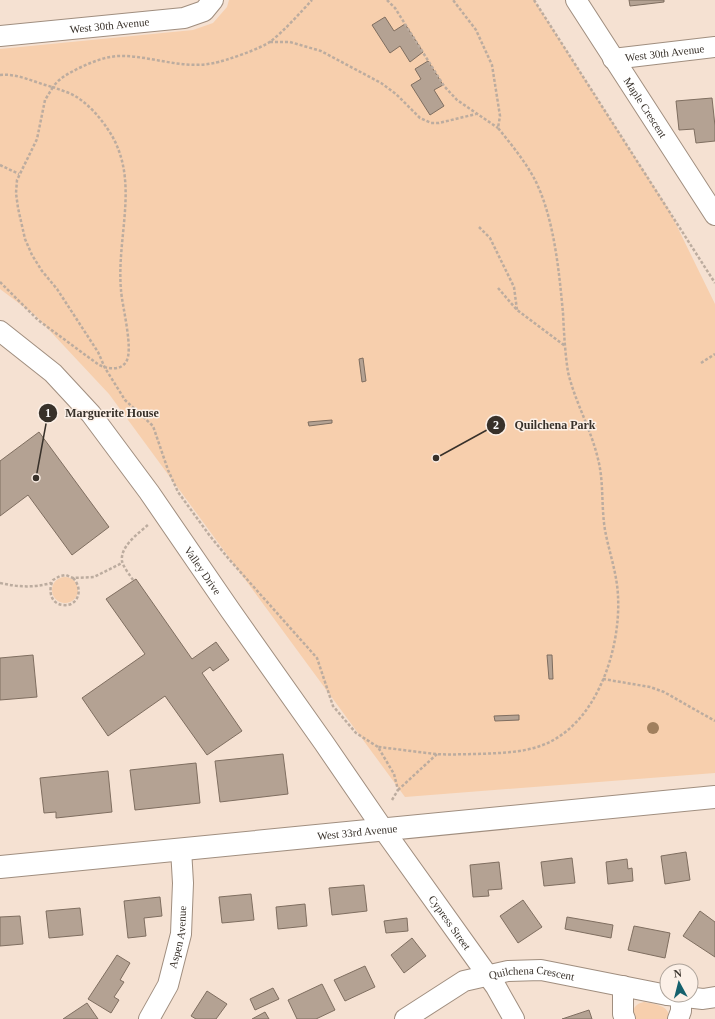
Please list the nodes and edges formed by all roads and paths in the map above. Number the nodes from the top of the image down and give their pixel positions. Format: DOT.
graph roads {
  1 [pos="212,0"];
  2 [pos="312,0"];
  3 [pos="386,0"];
  4 [pos="453,0"];
  5 [pos="534,0"];
  6 [pos="576,0"];
  7 [pos="0,36"];
  8 [pos="270,42"];
  9 [pos="715,47"];
  10 [pos="613,59"];
  11 [pos="0,75"];
  12 [pos="53,87"];
  13 [pos="476,114"];
  14 [pos="498,128"];
  15 [pos="0,164"];
  16 [pos="19,174"];
  17 [pos="715,215"];
  18 [pos="480,227"];
  19 [pos="0,282"];
  20 [pos="715,283"];
  21 [pos="498,288"];
  22 [pos="517,310"];
  23 [pos="0,331"];
  24 [pos="565,346"];
  25 [pos="715,354"];
  26 [pos="700,363"];
  27 [pos="105,368"];
  28 [pos="149,523"];
  29 [pos="122,563"];
  30 [pos="73,578"];
  31 [pos="133,580"];
  32 [pos="0,583"];
  33 [pos="52,583"];
  34 [pos="604,679"];
  35 [pos="715,721"];
  36 [pos="378,747"];
  37 [pos="438,754"];
  38 [pos="398,790"];
  39 [pos="715,797"];
  40 [pos="392,800"];
  41 [pos="382,829"];
  42 [pos="181,849"];
  43 [pos="0,867"];
  44 [pos="487,976"];
  45 [pos="623,986"];
  46 [pos="659,993"];
  47 [pos="715,997"];
  48 [pos="699,999"];
  49 [pos="676,1003"];
  50 [pos="149,1019"];
  51 [pos="405,1019"];
  52 [pos="514,1019"];
  53 [pos="625,1019"];
  54 [pos="678,1019"];
  1 -- 7 [label="street, West 30th Avenue"];
  2 -- 8 [label="path"];
  3 -- 13 [label="path"];
  4 -- 14 [label="path"];
  5 -- 20 [label="path"];
  6 -- 10 [label="street, Maple Crescent"];
  8 -- 12 [label="path"];
  8 -- 13 [label="path"];
  9 -- 10 [label="street, West 30th Avenue"];
  10 -- 17 [label="street, Maple Crescent"];
  11 -- 12 [label="path"];
  12 -- 16 [label="path"];
  12 -- 27 [label="path"];
  13 -- 14 [label="path"];
  14 -- 24 [label="path"];
  15 -- 16 [label="path"];
  16 -- 27 [label="path"];
  18 -- 22 [label="path"];
  19 -- 27 [label="path"];
  21 -- 22 [label="path"];
  22 -- 24 [label="path"];
  23 -- 41 [label="street, Valley Drive"];
  24 -- 34 [label="path"];
  25 -- 26 [label="path"];
  27 -- 36 [label="path"];
  28 -- 29 [label="path"];
  29 -- 30 [label="path"];
  29 -- 31 [label="path"];
  30 -- 33 [label="path"];
  30 -- 33 [label="path"];
  32 -- 33 [label="path"];
  34 -- 35 [label="path"];
  34 -- 37 [label="path"];
  36 -- 37 [label="path"];
  36 -- 38 [label="path"];
  37 -- 38 [label="path"];
  38 -- 40 [label="path"];
  39 -- 41 [label="street, West 33rd Avenue"];
  41 -- 42 [label="street, West 33rd Avenue"];
  41 -- 44 [label="street, Cypress Street"];
  42 -- 43 [label="street, West 33rd Avenue"];
  42 -- 50 [label="street, Aspen Avenue"];
  44 -- 45 [label="street, Quilchena Crescent"];
  44 -- 51 [label="street, Quilchena Crescent"];
  44 -- 52 [label="street, Cypress Street"];
  45 -- 46 [label="street, Quilchena Crescent"];
  45 -- 53 [label="street"];
  47 -- 48 [label="street, Quilchena Crescent"];
  49 -- 54 [label="street"];
}
